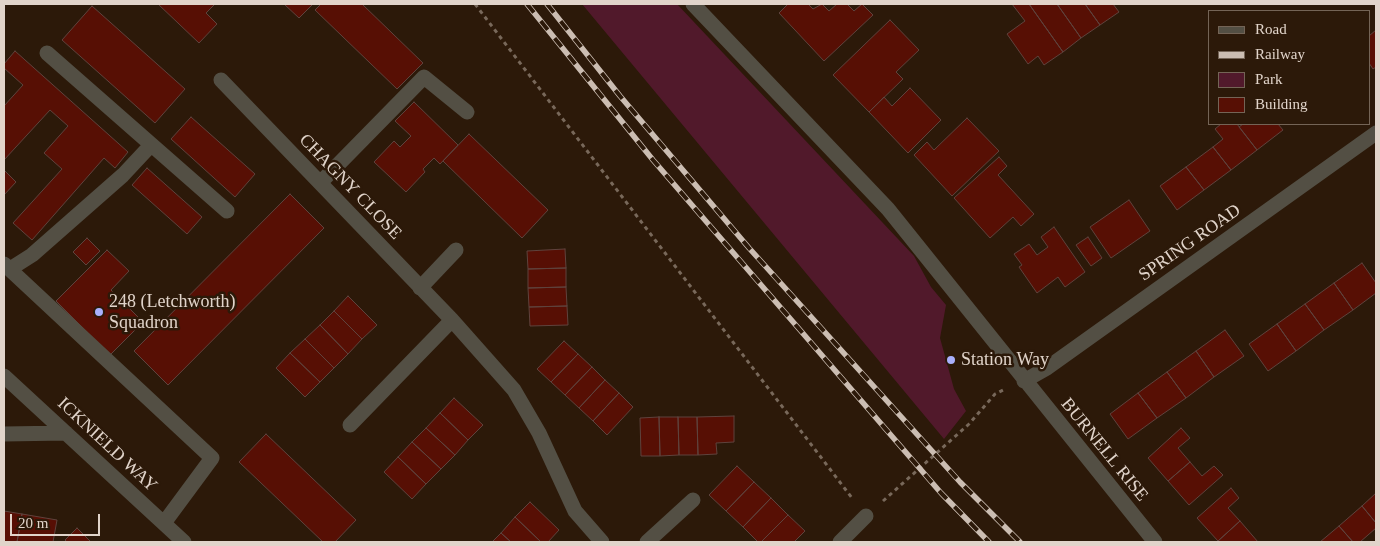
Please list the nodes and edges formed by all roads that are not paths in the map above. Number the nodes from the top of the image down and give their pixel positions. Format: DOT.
graph roads {
  1 [pos="693,4"];
  2 [pos="47,53"];
  3 [pos="221,80"];
  4 [pos="468,112"];
  5 [pos="1376,133"];
  6 [pos="151,145"];
  7 [pos="320,183"];
  8 [pos="227,211"];
  9 [pos="456,250"];
  10 [pos="7,266"];
  11 [pos="420,288"];
  12 [pos="452,320"];
  13 [pos="4,376"];
  14 [pos="1024,381"];
  15 [pos="350,425"];
  16 [pos="66,433"];
  17 [pos="4,434"];
  18 [pos="692,500"];
  19 [pos="866,516"];
  20 [pos="164,523"];
  21 [pos="184,542"];
  22 [pos="602,542"];
  23 [pos="647,542"];
  24 [pos="840,542"];
  25 [pos="1155,542"];
  1 -- 14 [label="street"];
  2 -- 6 [label="street"];
  3 -- 7 [label="street, CHAGNY CLOSE"];
  4 -- 7 [label="street"];
  5 -- 14 [label="street, SPRING ROAD"];
  6 -- 8 [label="street"];
  6 -- 10 [label="street"];
  7 -- 11 [label="street, CHAGNY CLOSE"];
  9 -- 11 [label="street"];
  10 -- 20 [label="street"];
  11 -- 12 [label="street, CHAGNY CLOSE"];
  12 -- 15 [label="street"];
  12 -- 22 [label="street, CHAGNY CLOSE"];
  13 -- 16 [label="street, ICKNIELD WAY"];
  14 -- 25 [label="street, BURNELL RISE"];
  16 -- 17 [label="street"];
  16 -- 20 [label="street, ICKNIELD WAY"];
  18 -- 23 [label="street"];
  19 -- 24 [label="street"];
  20 -- 21 [label="street, ICKNIELD WAY"];
}
